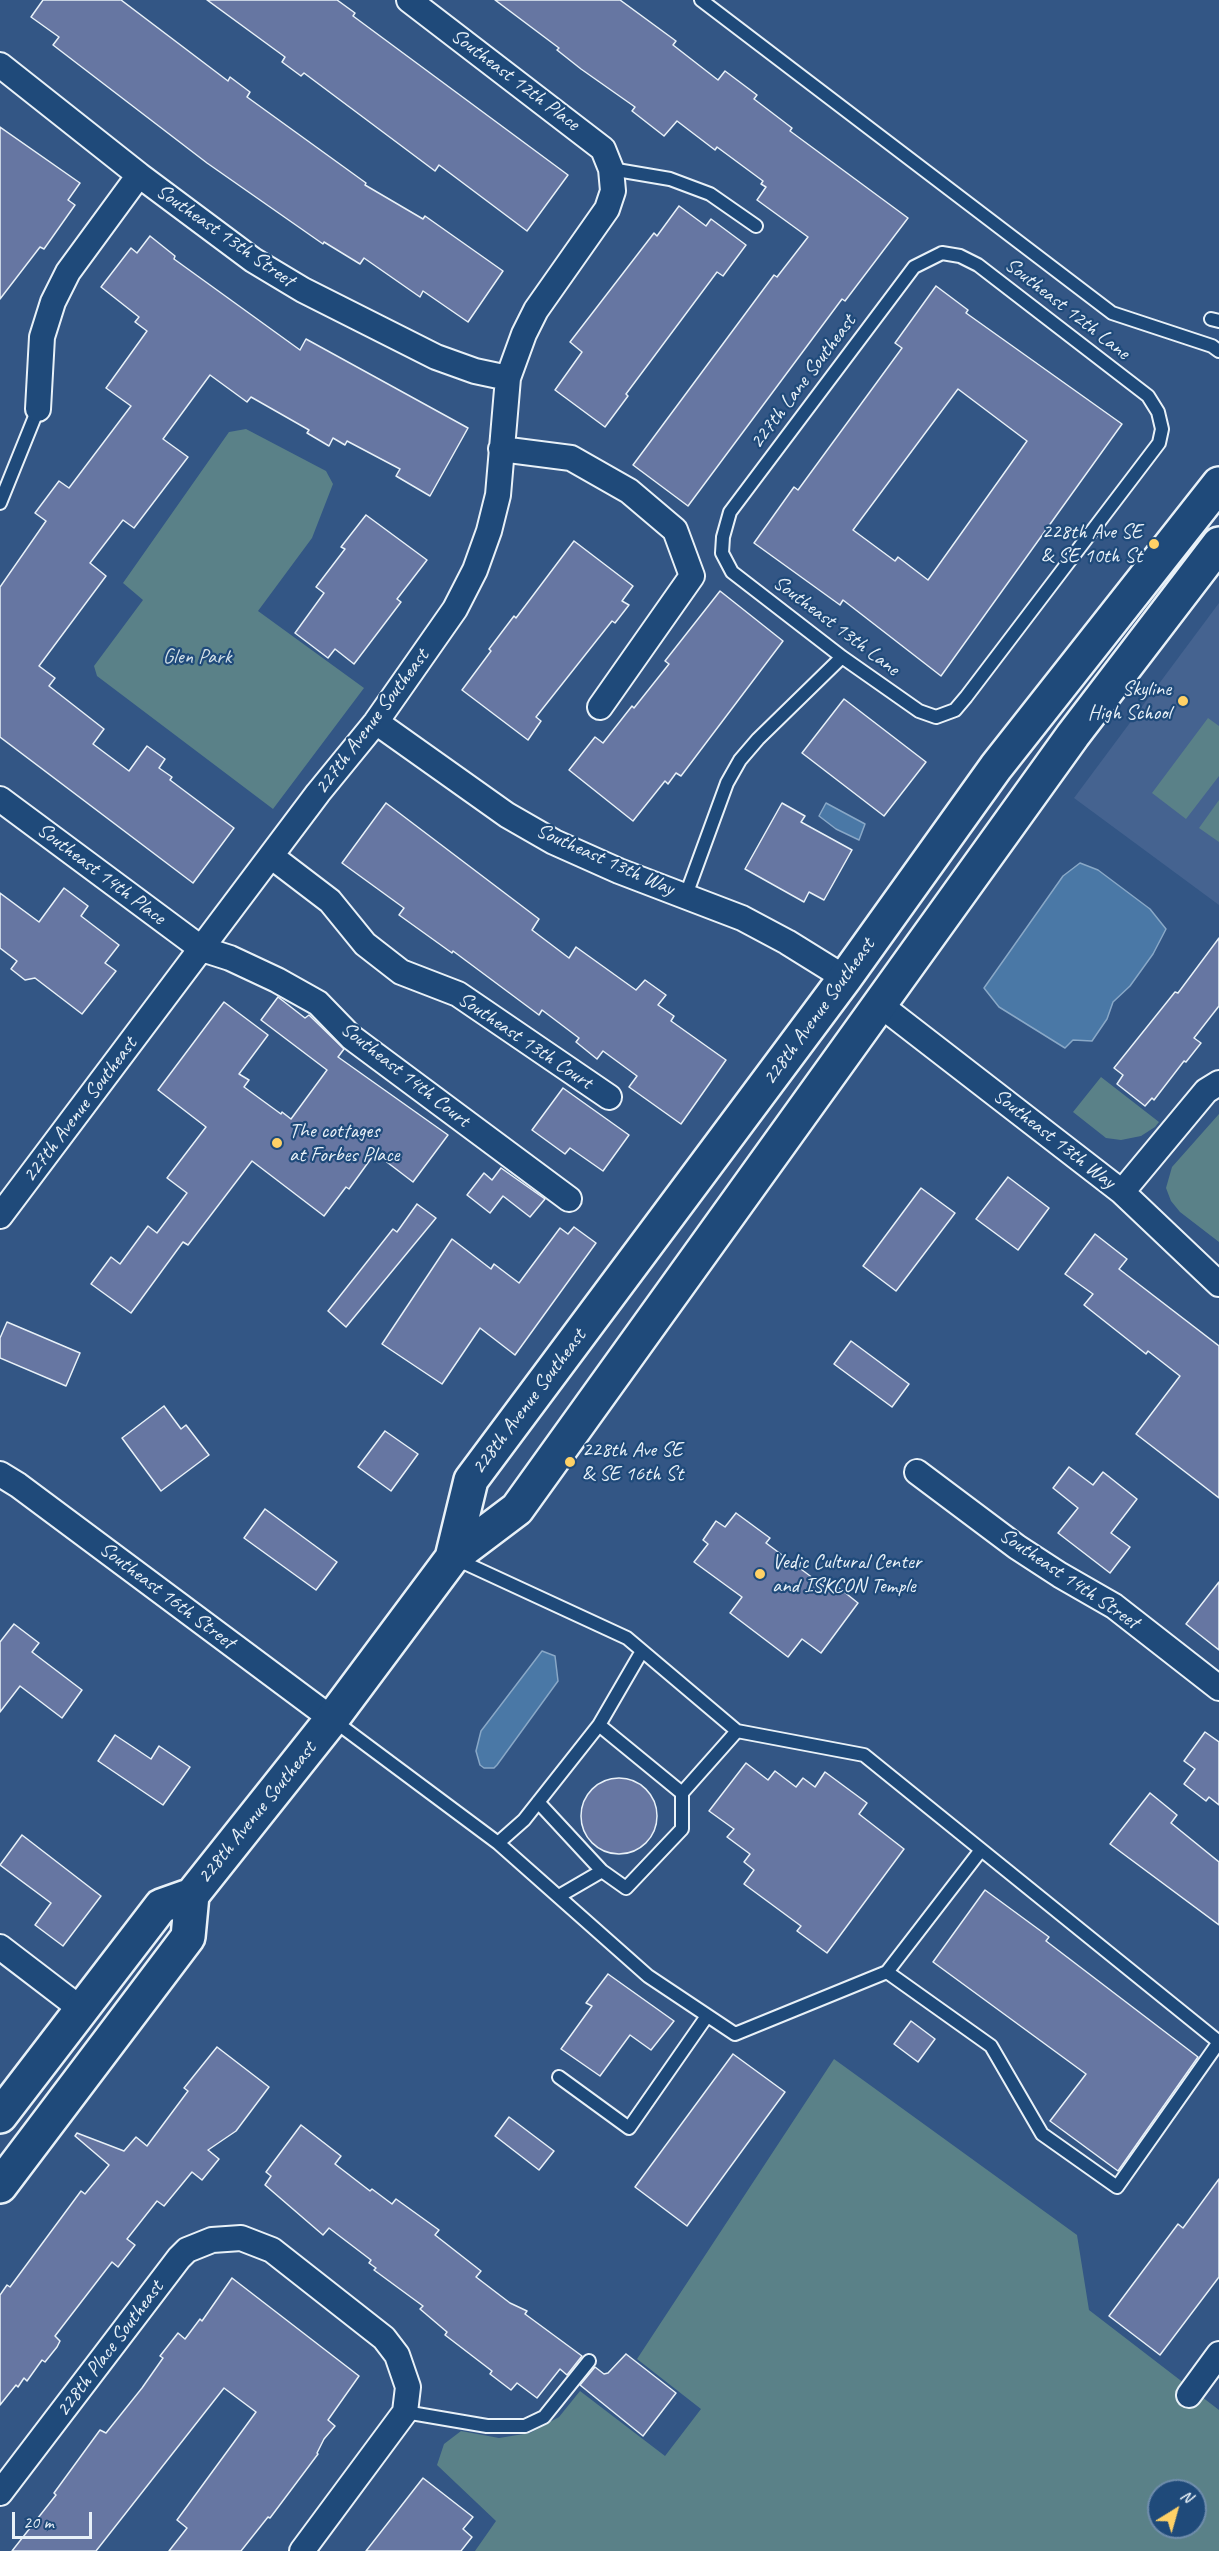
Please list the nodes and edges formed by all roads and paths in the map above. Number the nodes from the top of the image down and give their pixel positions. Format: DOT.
graph roads {
  1 [pos="409,0"];
  2 [pos="701,0"];
  3 [pos="0,65"];
  4 [pos="611,169"];
  5 [pos="139,175"];
  6 [pos="756,226"];
  7 [pos="942,253"];
  8 [pos="1216,348"];
  9 [pos="508,378"];
  10 [pos="38,409"];
  11 [pos="501,449"];
  12 [pos="1219,484"];
  13 [pos="0,503"];
  14 [pos="1219,544"];
  15 [pos="723,553"];
  16 [pos="842,657"];
  17 [pos="600,707"];
  18 [pos="936,717"];
  19 [pos="376,722"];
  20 [pos="0,800"];
  21 [pos="990,849"];
  22 [pos="271,856"];
  23 [pos="686,895"];
  24 [pos="202,949"];
  25 [pos="845,978"];
  26 [pos="879,1004"];
  27 [pos="1219,1083"];
  28 [pos="609,1097"];
  29 [pos="801,1111"];
  30 [pos="1122,1192"];
  31 [pos="569,1199"];
  32 [pos="0,1216"];
  33 [pos="1219,1284"];
  34 [pos="916,1472"];
  35 [pos="0,1474"];
  36 [pos="452,1558"];
  37 [pos="642,1652"];
  38 [pos="1219,1688"];
  39 [pos="332,1719"];
  40 [pos="599,1725"];
  41 [pos="737,1731"];
  42 [pos="682,1793"];
  43 [pos="538,1802"];
  44 [pos="498,1843"];
  45 [pos="981,1850"];
  46 [pos="602,1871"];
  47 [pos="192,1895"];
  48 [pos="559,1896"];
  49 [pos="0,1947"];
  50 [pos="887,1972"];
  51 [pos="81,2009"];
  52 [pos="707,2016"];
  53 [pos="560,2077"];
  54 [pos="0,2116"];
  55 [pos="0,2186"];
  56 [pos="1219,2354"];
  57 [pos="589,2361"];
  58 [pos="1189,2394"];
  59 [pos="405,2412"];
  60 [pos="0,2493"];
  61 [pos="302,2551"];
  1 -- 4 [label="street, Southeast 12th Place"];
  2 -- 8 [label="lane"];
  3 -- 5 [label="street, Southeast 13th Street"];
  4 -- 6 [label="lane"];
  4 -- 9 [label="street, 227th Avenue Southeast"];
  5 -- 9 [label="street, Southeast 13th Street"];
  5 -- 10 [label="street"];
  7 -- 15 [label="lane, 227th Lane Southeast"];
  7 -- 18 [label="lane, Southeast 12th Lane"];
  9 -- 11 [label="street, 227th Avenue Southeast"];
  10 -- 13 [label="lane"];
  11 -- 17 [label="street"];
  11 -- 19 [label="street, 227th Avenue Southeast"];
  12 -- 25 [label="main road, 228th Avenue Southeast"];
  14 -- 21 [label="main road, 228th Avenue Southeast"];
  15 -- 16 [label="lane, Southeast 13th Lane"];
  16 -- 18 [label="lane, Southeast 13th Lane"];
  16 -- 23 [label="lane"];
  19 -- 22 [label="street, 227th Avenue Southeast"];
  19 -- 23 [label="street, Southeast 13th Way"];
  20 -- 24 [label="street, Southeast 14th Place"];
  21 -- 25 [label="main road"];
  21 -- 26 [label="main road, 228th Avenue Southeast"];
  22 -- 24 [label="street, 227th Avenue Southeast"];
  22 -- 28 [label="street, Southeast 13th Court"];
  23 -- 25 [label="street, Southeast 13th Way"];
  24 -- 31 [label="street, Southeast 14th Court"];
  24 -- 32 [label="street, 227th Avenue Southeast"];
  25 -- 29 [label="main road"];
  25 -- 36 [label="main road, 228th Avenue Southeast"];
  26 -- 29 [label="main road, 228th Avenue Southeast"];
  26 -- 30 [label="street, Southeast 13th Way"];
  27 -- 30 [label="street"];
  29 -- 36 [label="main road, 228th Avenue Southeast"];
  30 -- 33 [label="street, Southeast 13th Way"];
  34 -- 38 [label="street, Southeast 14th Street"];
  35 -- 39 [label="street, Southeast 16th Street"];
  36 -- 37 [label="lane"];
  36 -- 39 [label="main road, 228th Avenue Southeast"];
  37 -- 40 [label="lane"];
  37 -- 41 [label="lane"];
  39 -- 44 [label="lane"];
  39 -- 47 [label="main road, 228th Avenue Southeast"];
  40 -- 42 [label="lane"];
  40 -- 43 [label="lane"];
  41 -- 42 [label="lane"];
  41 -- 45 [label="lane"];
  42 -- 46 [label="lane"];
  43 -- 44 [label="lane"];
  43 -- 46 [label="lane"];
  44 -- 48 [label="lane"];
  45 -- 50 [label="lane"];
  45 -- 50 [label="lane"];
  46 -- 48 [label="lane"];
  47 -- 51 [label="main road, 228th Avenue Southeast"];
  47 -- 55 [label="main road, 228th Avenue Southeast"];
  48 -- 52 [label="lane"];
  49 -- 51 [label="street"];
  50 -- 52 [label="lane"];
  51 -- 54 [label="main road, 228th Avenue Southeast"];
  52 -- 53 [label="lane"];
  56 -- 58 [label="street"];
  57 -- 59 [label="lane"];
  59 -- 60 [label="street, 228th Place Southeast"];
  59 -- 61 [label="street"];
}
